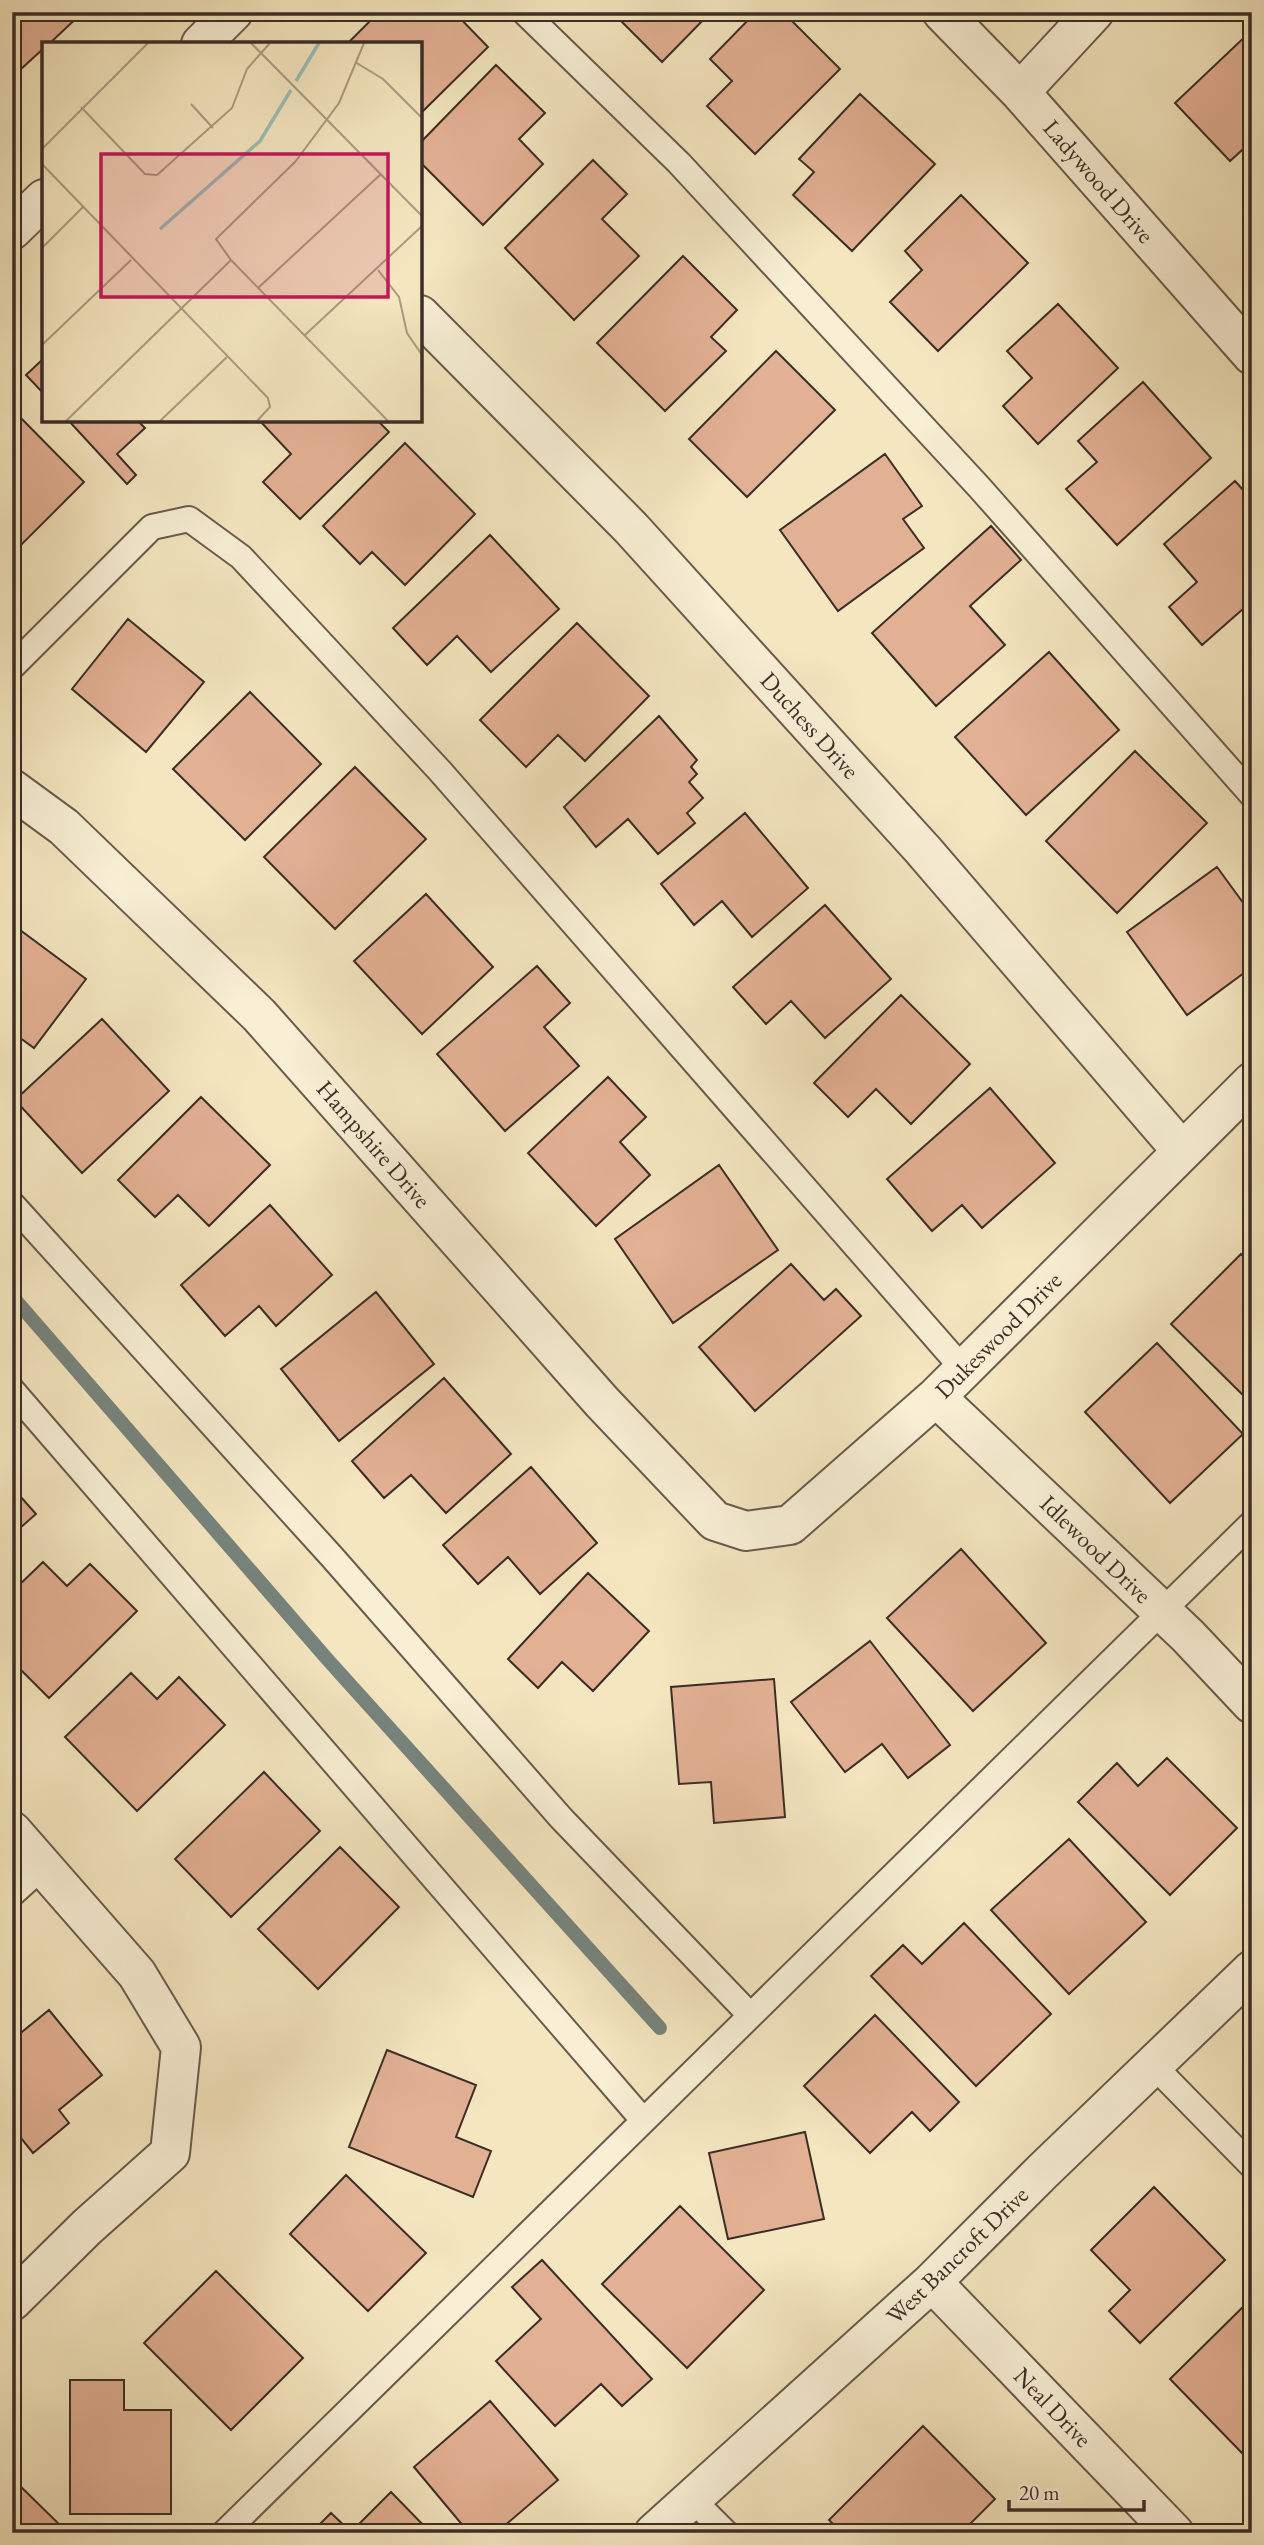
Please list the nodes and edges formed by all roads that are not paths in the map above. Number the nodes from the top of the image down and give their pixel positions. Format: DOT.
graph roads {
  1 [pos="233,12"];
  2 [pos="524,12"];
  3 [pos="942,12"];
  4 [pos="1094,12"];
  5 [pos="203,42"];
  6 [pos="1020,92"];
  7 [pos="42,201"];
  8 [pos="12,230"];
  9 [pos="422,317"];
  10 [pos="1252,355"];
  11 [pos="12,667"];
  12 [pos="12,789"];
  13 [pos="1252,794"];
  14 [pos="1252,1082"];
  15 [pos="1182,1151"];
  16 [pos="12,1204"];
  17 [pos="964,1370"];
  18 [pos="12,1390"];
  19 [pos="936,1397"];
  20 [pos="715,1521"];
  21 [pos="1252,1523"];
  22 [pos="1161,1611"];
  23 [pos="1252,1704"];
  24 [pos="12,1831"];
  25 [pos="43,1866"];
  26 [pos="12,1894"];
  27 [pos="1252,1970"];
  28 [pos="750,2015"];
  29 [pos="1153,2065"];
  30 [pos="643,2120"];
  31 [pos="1252,2166"];
  32 [pos="932,2282"];
  33 [pos="12,2301"];
  34 [pos="692,2499"];
  35 [pos="224,2533"];
  36 [pos="654,2533"];
  37 [pos="726,2533"];
  38 [pos="1174,2533"];
  1 -- 5 [label="street"];
  2 -- 13 [label="lane"];
  3 -- 6 [label="street, Ladywood Drive"];
  4 -- 6 [label="street"];
  6 -- 10 [label="street, Ladywood Drive"];
  7 -- 8 [label="street"];
  9 -- 15 [label="street, Duchess Drive"];
  11 -- 17 [label="lane"];
  12 -- 20 [label="street, Hampshire Drive"];
  14 -- 15 [label="street, Dukeswood Drive"];
  15 -- 17 [label="street, Dukeswood Drive"];
  16 -- 28 [label="lane"];
  17 -- 19 [label="street, Dukeswood Drive"];
  18 -- 30 [label="lane"];
  19 -- 20 [label="street, Dukeswood Drive"];
  19 -- 22 [label="street, Idlewood Drive"];
  21 -- 22 [label="lane"];
  22 -- 23 [label="street, Idlewood Drive"];
  22 -- 28 [label="lane"];
  24 -- 25 [label="street"];
  25 -- 26 [label="lane"];
  25 -- 33 [label="street"];
  27 -- 29 [label="street, West Bancroft Drive"];
  28 -- 30 [label="lane"];
  29 -- 31 [label="lane"];
  29 -- 32 [label="street, West Bancroft Drive"];
  30 -- 35 [label="lane"];
  32 -- 34 [label="street, West Bancroft Drive"];
  32 -- 38 [label="street, Neal Drive"];
  34 -- 36 [label="street, West Bancroft Drive"];
  34 -- 37 [label="lane"];
}
